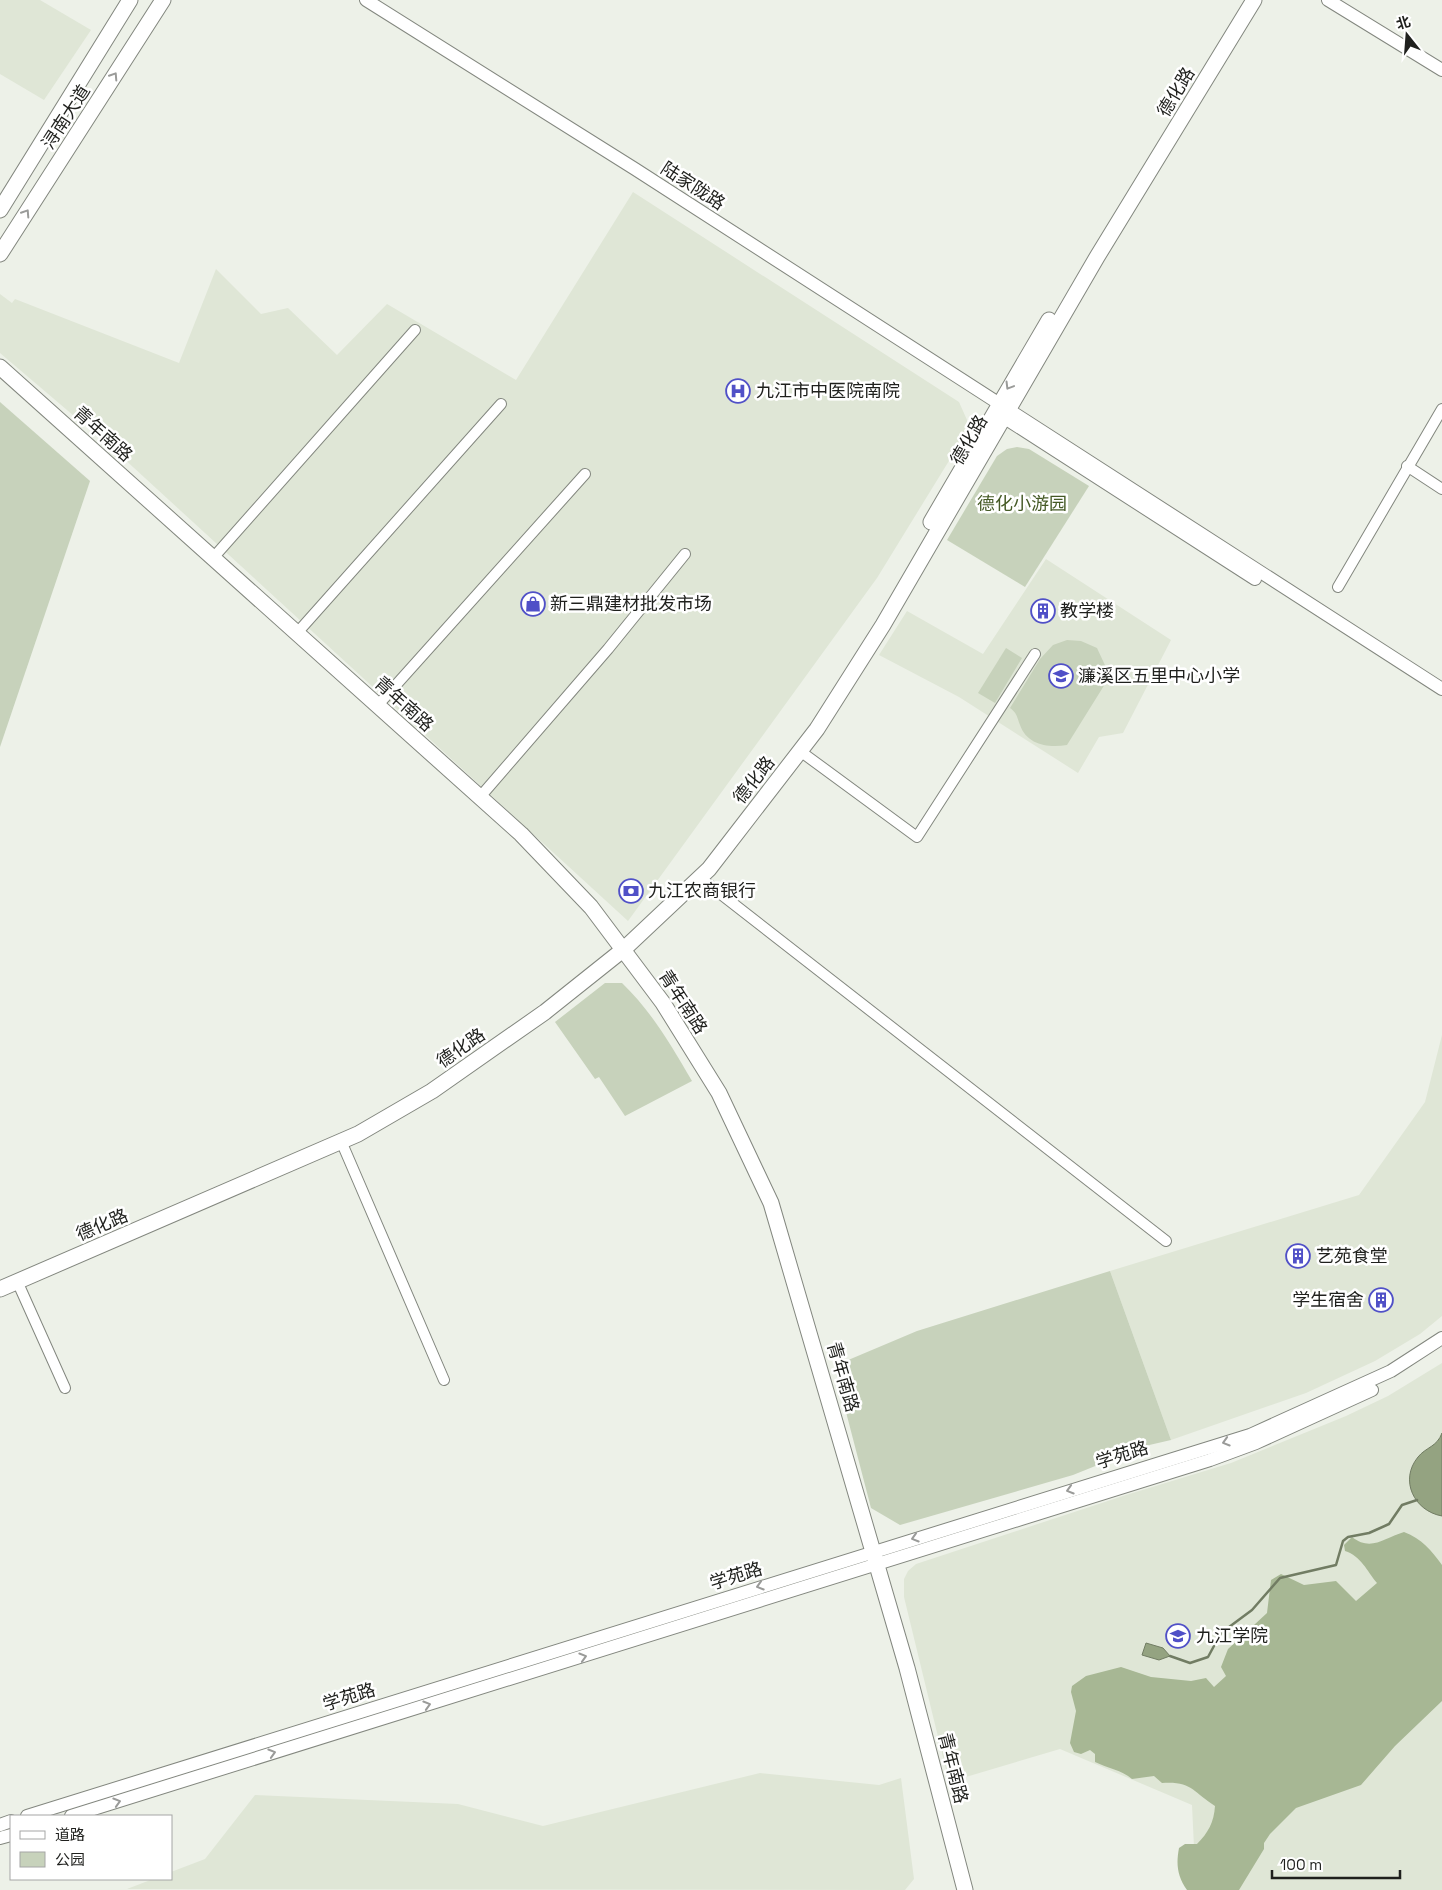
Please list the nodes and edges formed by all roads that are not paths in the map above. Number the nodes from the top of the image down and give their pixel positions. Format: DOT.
graph roads {
  1 [pos="130,0"];
  2 [pos="163,0"];
  3 [pos="366,0"];
  4 [pos="1243,0"];
  5 [pos="1254,0"];
  6 [pos="1328,0"];
  7 [pos="1442,70"];
  8 [pos="0,210"];
  9 [pos="0,254"];
  10 [pos="415,330"];
  11 [pos="0,367"];
  12 [pos="501,404"];
  13 [pos="1442,408"];
  14 [pos="1001,411"];
  15 [pos="1407,466"];
  16 [pos="586,474"];
  17 [pos="1442,489"];
  18 [pos="685,554"];
  19 [pos="213,558"];
  20 [pos="1338,587"];
  21 [pos="297,633"];
  22 [pos="1035,654"];
  23 [pos="1442,689"];
  24 [pos="1442,698"];
  25 [pos="378,705"];
  26 [pos="800,751"];
  27 [pos="480,797"];
  28 [pos="700,878"];
  29 [pos="621,945"];
  30 [pos="341,1141"];
  31 [pos="1166,1241"];
  32 [pos="0,1278"];
  33 [pos="17,1281"];
  34 [pos="0,1289"];
  35 [pos="1442,1338"];
  36 [pos="1442,1347"];
  37 [pos="444,1380"];
  38 [pos="65,1388"];
  39 [pos="874,1558"];
  40 [pos="30,1815"];
  41 [pos="73,1815"];
  42 [pos="965,1890"];
  1 -- 8 [label="main road, 浔南大道"];
  9 -- 2 [label="main road, 浔南大道, one-way"];
  3 -- 14 [label="street, 陆家陇路"];
  4 -- 14 [label="main road, 德化路, one-way"];
  5 -- 14 [label="main road, 德化路"];
  6 -- 7 [label="street"];
  10 -- 19 [label="street"];
  11 -- 19 [label="main road, 青年南路"];
  12 -- 21 [label="street"];
  13 -- 15 [label="street"];
  14 -- 23 [label="street"];
  14 -- 24 [label="street"];
  14 -- 26 [label="main road, 德化路"];
  14 -- 29 [label="main road, 德化路"];
  15 -- 17 [label="street"];
  15 -- 20 [label="street"];
  16 -- 25 [label="street"];
  18 -- 27 [label="street"];
  19 -- 21 [label="main road, 青年南路"];
  21 -- 25 [label="main road, 青年南路"];
  22 -- 26 [label="street"];
  25 -- 27 [label="main road, 青年南路"];
  26 -- 28 [label="main road, 德化路"];
  27 -- 29 [label="main road, 青年南路"];
  28 -- 29 [label="main road, 德化路"];
  28 -- 31 [label="street"];
  29 -- 30 [label="main road, 德化路"];
  29 -- 32 [label="main road, 德化路"];
  29 -- 39 [label="main road, 青年南路"];
  30 -- 33 [label="main road, 德化路"];
  30 -- 37 [label="street"];
  33 -- 34 [label="main road, 德化路"];
  33 -- 38 [label="street"];
  35 -- 39 [label="street, 学苑路, one-way"];
  36 -- 39 [label="street, 学苑路"];
  39 -- 40 [label="street, 学苑路, one-way"];
  41 -- 39 [label="street, 学苑路, one-way"];
  39 -- 42 [label="main road, 青年南路"];
}
